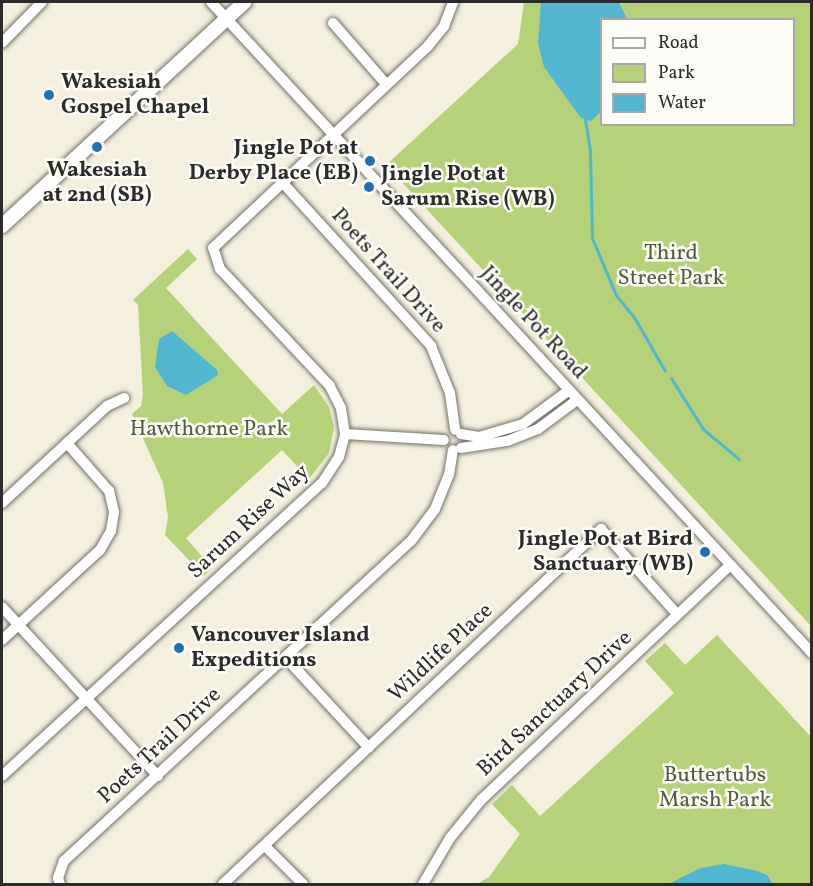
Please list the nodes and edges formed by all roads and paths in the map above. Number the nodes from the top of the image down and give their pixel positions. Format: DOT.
graph roads {
  1 [pos="42,2"];
  2 [pos="211,2"];
  3 [pos="245,2"];
  4 [pos="453,2"];
  5 [pos="227,18"];
  6 [pos="333,23"];
  7 [pos="2,43"];
  8 [pos="386,84"];
  9 [pos="333,135"];
  10 [pos="282,182"];
  11 [pos="2,226"];
  12 [pos="568,391"];
  13 [pos="124,398"];
  14 [pos="577,400"];
  15 [pos="458,432"];
  16 [pos="345,434"];
  17 [pos="444,440"];
  18 [pos="66,443"];
  19 [pos="457,449"];
  20 [pos="2,503"];
  21 [pos="730,565"];
  22 [pos="2,607"];
  23 [pos="677,614"];
  24 [pos="19,626"];
  25 [pos="2,640"];
  26 [pos="812,653"];
  27 [pos="285,658"];
  28 [pos="87,701"];
  29 [pos="369,748"];
  30 [pos="2,776"];
  31 [pos="158,776"];
  32 [pos="265,846"];
  33 [pos="60,885"];
  34 [pos="224,885"];
  35 [pos="303,885"];
  36 [pos="423,885"];
  1 -- 7 [label="street"];
  2 -- 5 [label="street, Jingle Pot Road"];
  3 -- 5 [label="main road"];
  4 -- 8 [label="street, Sarum Rise Way"];
  5 -- 9 [label="street, Jingle Pot Road"];
  5 -- 11 [label="main road"];
  6 -- 8 [label="street"];
  8 -- 9 [label="street, Sarum Rise Way"];
  9 -- 10 [label="street, Sarum Rise Way"];
  9 -- 12 [label="street, Jingle Pot Road"];
  10 -- 15 [label="street, Poets Trail Drive"];
  10 -- 16 [label="street, Sarum Rise Way"];
  12 -- 14 [label="street, Jingle Pot Road"];
  12 -- 15 [label="street"];
  13 -- 18 [label="street"];
  14 -- 19 [label="street"];
  14 -- 21 [label="street, Jingle Pot Road"];
  15 -- 17 [label="street"];
  15 -- 19 [label="street, Poets Trail Drive"];
  16 -- 17 [label="street"];
  16 -- 28 [label="street, Sarum Rise Way"];
  17 -- 19 [label="street"];
  18 -- 20 [label="street"];
  18 -- 24 [label="street"];
  19 -- 27 [label="street, Poets Trail Drive"];
  21 -- 23 [label="street, Bird Sanctuary Drive"];
  21 -- 26 [label="street, Jingle Pot Road"];
  22 -- 24 [label="street"];
  23 -- 29 [label="street, Wildlife Place"];
  23 -- 36 [label="street, Bird Sanctuary Drive"];
  24 -- 25 [label="street"];
  24 -- 28 [label="street"];
  27 -- 29 [label="street"];
  27 -- 31 [label="street, Poets Trail Drive"];
  28 -- 30 [label="street, Sarum Rise Way"];
  28 -- 31 [label="street"];
  29 -- 32 [label="street, Wildlife Place"];
  31 -- 33 [label="street, Poets Trail Drive"];
  32 -- 34 [label="street, Wildlife Place"];
  32 -- 35 [label="street"];
}
